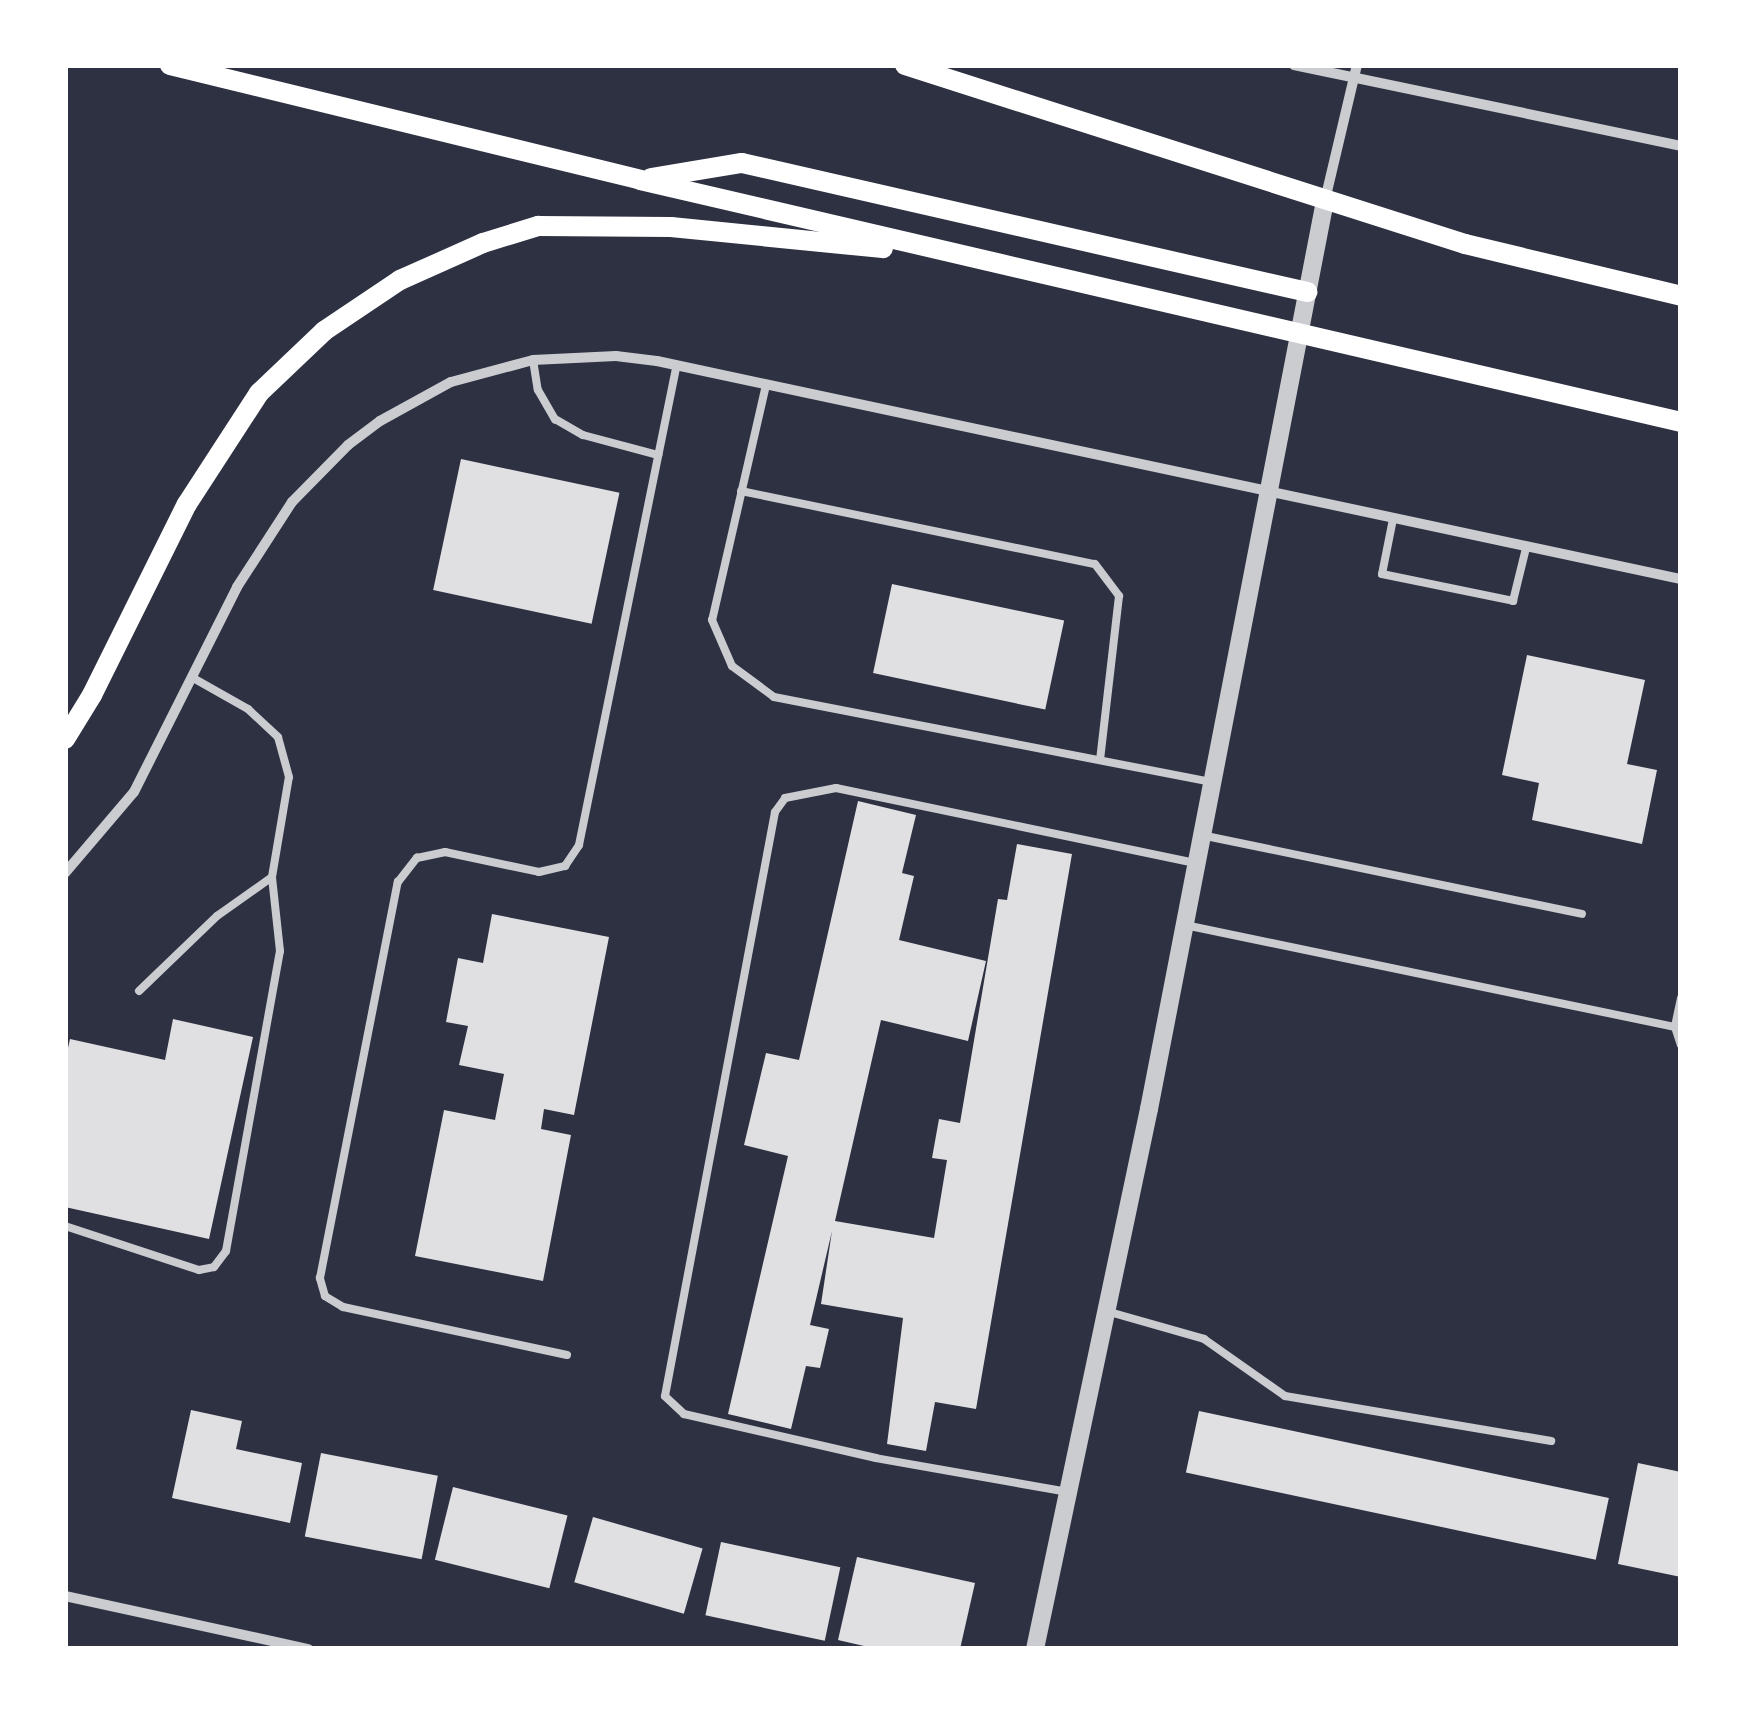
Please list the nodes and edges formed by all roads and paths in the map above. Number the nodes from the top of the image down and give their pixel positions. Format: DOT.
graph roads {
  1 [pos="170,65"];
  2 [pos="905,65"];
  3 [pos="1294,65"];
  4 [pos="1356,70"];
  5 [pos="1681,146"];
  6 [pos="640,180"];
  7 [pos="1325,201"];
  8 [pos="966,256"];
  9 [pos="1307,292"];
  10 [pos="1681,296"];
  11 [pos="1299,332"];
  12 [pos="534,360"];
  13 [pos="677,365"];
  14 [pos="766,385"];
  15 [pos="1681,422"];
  16 [pos="658,456"];
  17 [pos="1268,490"];
  18 [pos="741,492"];
  19 [pos="1393,519"];
  20 [pos="1526,548"];
  21 [pos="1681,579"];
  22 [pos="194,678"];
  23 [pos="65,739"];
  24 [pos="1100,759"];
  25 [pos="1212,782"];
  26 [pos="1202,835"];
  27 [pos="1196,863"];
  28 [pos="65,873"];
  29 [pos="272,877"];
  30 [pos="1582,914"];
  31 [pos="1184,925"];
  32 [pos="140,991"];
  33 [pos="1681,998"];
  34 [pos="1675,1027"];
  35 [pos="1681,1045"];
  36 [pos="65,1226"];
  37 [pos="1106,1311"];
  38 [pos="567,1355"];
  39 [pos="1551,1441"];
  40 [pos="1068,1492"];
  41 [pos="65,1596"];
  42 [pos="308,1649"];
  43 [pos="1035,1649"];
  1 -- 6 [label="main road"];
  2 -- 7 [label="main road"];
  3 -- 4 [label="street"];
  4 -- 5 [label="street"];
  4 -- 7 [label="street"];
  6 -- 8 [label="main road"];
  6 -- 9 [label="main road"];
  7 -- 9 [label="street"];
  7 -- 10 [label="main road"];
  8 -- 11 [label="main road"];
  8 -- 23 [label="main road"];
  9 -- 11 [label="street"];
  11 -- 15 [label="main road"];
  11 -- 17 [label="street"];
  12 -- 13 [label="street"];
  12 -- 16 [label="lane"];
  12 -- 22 [label="street"];
  13 -- 14 [label="street"];
  13 -- 16 [label="lane"];
  14 -- 17 [label="street"];
  14 -- 18 [label="lane"];
  16 -- 38 [label="lane"];
  17 -- 19 [label="street"];
  17 -- 25 [label="street"];
  18 -- 24 [label="lane"];
  18 -- 24 [label="lane"];
  19 -- 20 [label="street"];
  19 -- 20 [label="lane"];
  20 -- 21 [label="street"];
  22 -- 28 [label="street"];
  22 -- 29 [label="lane"];
  24 -- 25 [label="lane"];
  25 -- 26 [label="street"];
  26 -- 27 [label="street"];
  26 -- 30 [label="lane"];
  27 -- 31 [label="street"];
  27 -- 40 [label="lane"];
  29 -- 32 [label="lane"];
  29 -- 36 [label="lane"];
  31 -- 34 [label="lane"];
  31 -- 37 [label="street"];
  33 -- 34 [label="lane"];
  34 -- 35 [label="lane"];
  37 -- 39 [label="lane"];
  37 -- 40 [label="street"];
  40 -- 43 [label="street"];
  41 -- 42 [label="street"];
}
